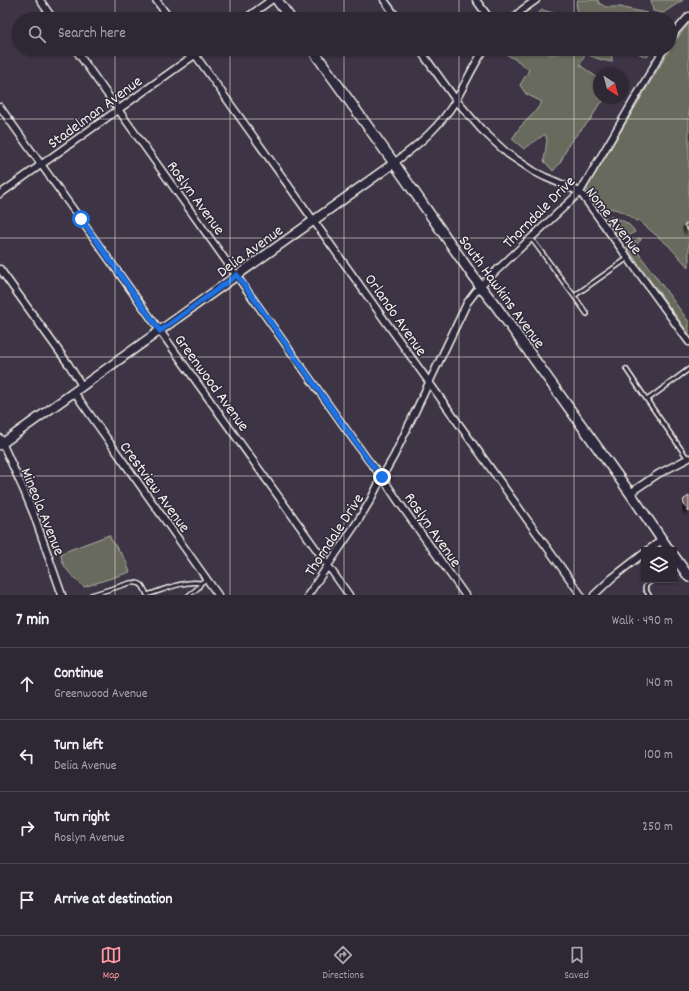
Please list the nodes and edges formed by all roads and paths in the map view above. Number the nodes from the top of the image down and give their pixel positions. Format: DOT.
graph roads {
  1 [pos="40,0"];
  2 [pos="156,0"];
  3 [pos="271,0"];
  4 [pos="277,0"];
  5 [pos="384,0"];
  6 [pos="476,0"];
  7 [pos="536,0"];
  8 [pos="48,12"];
  9 [pos="165,12"];
  10 [pos="255,12"];
  11 [pos="286,12"];
  12 [pos="393,12"];
  13 [pos="485,12"];
  14 [pos="520,12"];
  15 [pos="689,16"];
  16 [pos="677,30"];
  17 [pos="79,56"];
  18 [pos="188,56"];
  19 [pos="196,56"];
  20 [pos="317,56"];
  21 [pos="424,56"];
  22 [pos="481,56"];
  23 [pos="660,56"];
  24 [pos="456,100"];
  25 [pos="0,107"];
  26 [pos="118,110"];
  27 [pos="394,163"];
  28 [pos="41,164"];
  29 [pos="580,192"];
  30 [pos="0,194"];
  31 [pos="314,220"];
  32 [pos="531,238"];
  33 [pos="628,258"];
  34 [pos="0,269"];
  35 [pos="237,275"];
  36 [pos="480,286"];
  37 [pos="574,296"];
  38 [pos="587,314"];
  39 [pos="160,331"];
  40 [pos="689,342"];
  41 [pos="689,368"];
  42 [pos="626,369"];
  43 [pos="429,383"];
  44 [pos="82,386"];
  45 [pos="74,392"];
  46 [pos="647,400"];
  47 [pos="1,442"];
  48 [pos="689,458"];
  49 [pos="382,477"];
  50 [pos="630,493"];
  51 [pos="662,540"];
  52 [pos="652,547"];
  53 [pos="667,547"];
  54 [pos="641,555"];
  55 [pos="677,562"];
  56 [pos="328,566"];
  57 [pos="689,577"];
  58 [pos="207,579"];
  59 [pos="201,583"];
  60 [pos="649,583"];
  61 [pos="62,595"];
  62 [pos="91,595"];
  63 [pos="188,595"];
  64 [pos="218,595"];
  65 [pos="308,595"];
  66 [pos="349,595"];
  67 [pos="465,595"];
  68 [pos="581,595"];
  69 [pos="594,595"];
  70 [pos="649,595"];
  1 -- 8 [label="street"];
  2 -- 9 [label="street"];
  3 -- 10 [label="street"];
  4 -- 11 [label="main road"];
  5 -- 12 [label="street"];
  6 -- 13 [label="street"];
  7 -- 14 [label="street"];
  15 -- 16 [label="street"];
  17 -- 26 [label="street, Roslyn Avenue"];
  18 -- 26 [label="street, Stadelman Avenue"];
  19 -- 31 [label="street, Orlando Avenue"];
  20 -- 27 [label="main road, South Hawkins Avenue"];
  21 -- 24 [label="street, Nome Avenue"];
  22 -- 24 [label="street, Delia Avenue"];
  23 -- 29 [label="street, Thorndale Drive"];
  24 -- 27 [label="street, Delia Avenue"];
  24 -- 29 [label="street, Nome Avenue"];
  25 -- 28 [label="street, Greenwood Avenue"];
  26 -- 28 [label="street, Stadelman Avenue"];
  26 -- 35 [label="street, Roslyn Avenue"];
  27 -- 31 [label="street, Delia Avenue"];
  27 -- 36 [label="main road, South Hawkins Avenue"];
  28 -- 30 [label="street, Stadelman Avenue"];
  28 -- 39 [label="street, Greenwood Avenue"];
  29 -- 32 [label="street, Thorndale Drive"];
  29 -- 33 [label="street, Nome Avenue"];
  31 -- 35 [label="street, Delia Avenue"];
  31 -- 43 [label="street, Orlando Avenue"];
  32 -- 36 [label="street, Thorndale Drive"];
  32 -- 37 [label="lane"];
  33 -- 37 [label="lane"];
  33 -- 40 [label="street, Nome Avenue"];
  34 -- 44 [label="street"];
  35 -- 39 [label="street, Delia Avenue"];
  35 -- 49 [label="street, Roslyn Avenue"];
  36 -- 43 [label="street, Thorndale Drive"];
  36 -- 50 [label="main road, South Hawkins Avenue"];
  37 -- 38 [label="lane"];
  39 -- 44 [label="street, Delia Avenue"];
  39 -- 56 [label="street, Greenwood Avenue"];
  41 -- 46 [label="lane"];
  42 -- 46 [label="lane"];
  43 -- 49 [label="street, Thorndale Drive"];
  43 -- 68 [label="street, Orlando Avenue"];
  44 -- 45 [label="street, Delia Avenue"];
  45 -- 47 [label="street, Delia Avenue"];
  45 -- 58 [label="street, Crestview Avenue"];
  46 -- 48 [label="lane"];
  47 -- 61 [label="street, Mineola Avenue"];
  48 -- 50 [label="street"];
  49 -- 56 [label="street, Thorndale Drive"];
  49 -- 67 [label="street, Roslyn Avenue"];
  50 -- 51 [label="main road, South Hawkins Avenue"];
  51 -- 52 [label="street"];
  51 -- 53 [label="main road, South Hawkins Avenue"];
  54 -- 69 [label="street"];
  55 -- 57 [label="main road"];
  56 -- 65 [label="street, Thorndale Drive"];
  56 -- 66 [label="street, Greenwood Avenue"];
  58 -- 59 [label="lane"];
  58 -- 64 [label="street, Crestview Avenue"];
  59 -- 62 [label="lane"];
  59 -- 63 [label="lane"];
  60 -- 70 [label="lane"];
}
